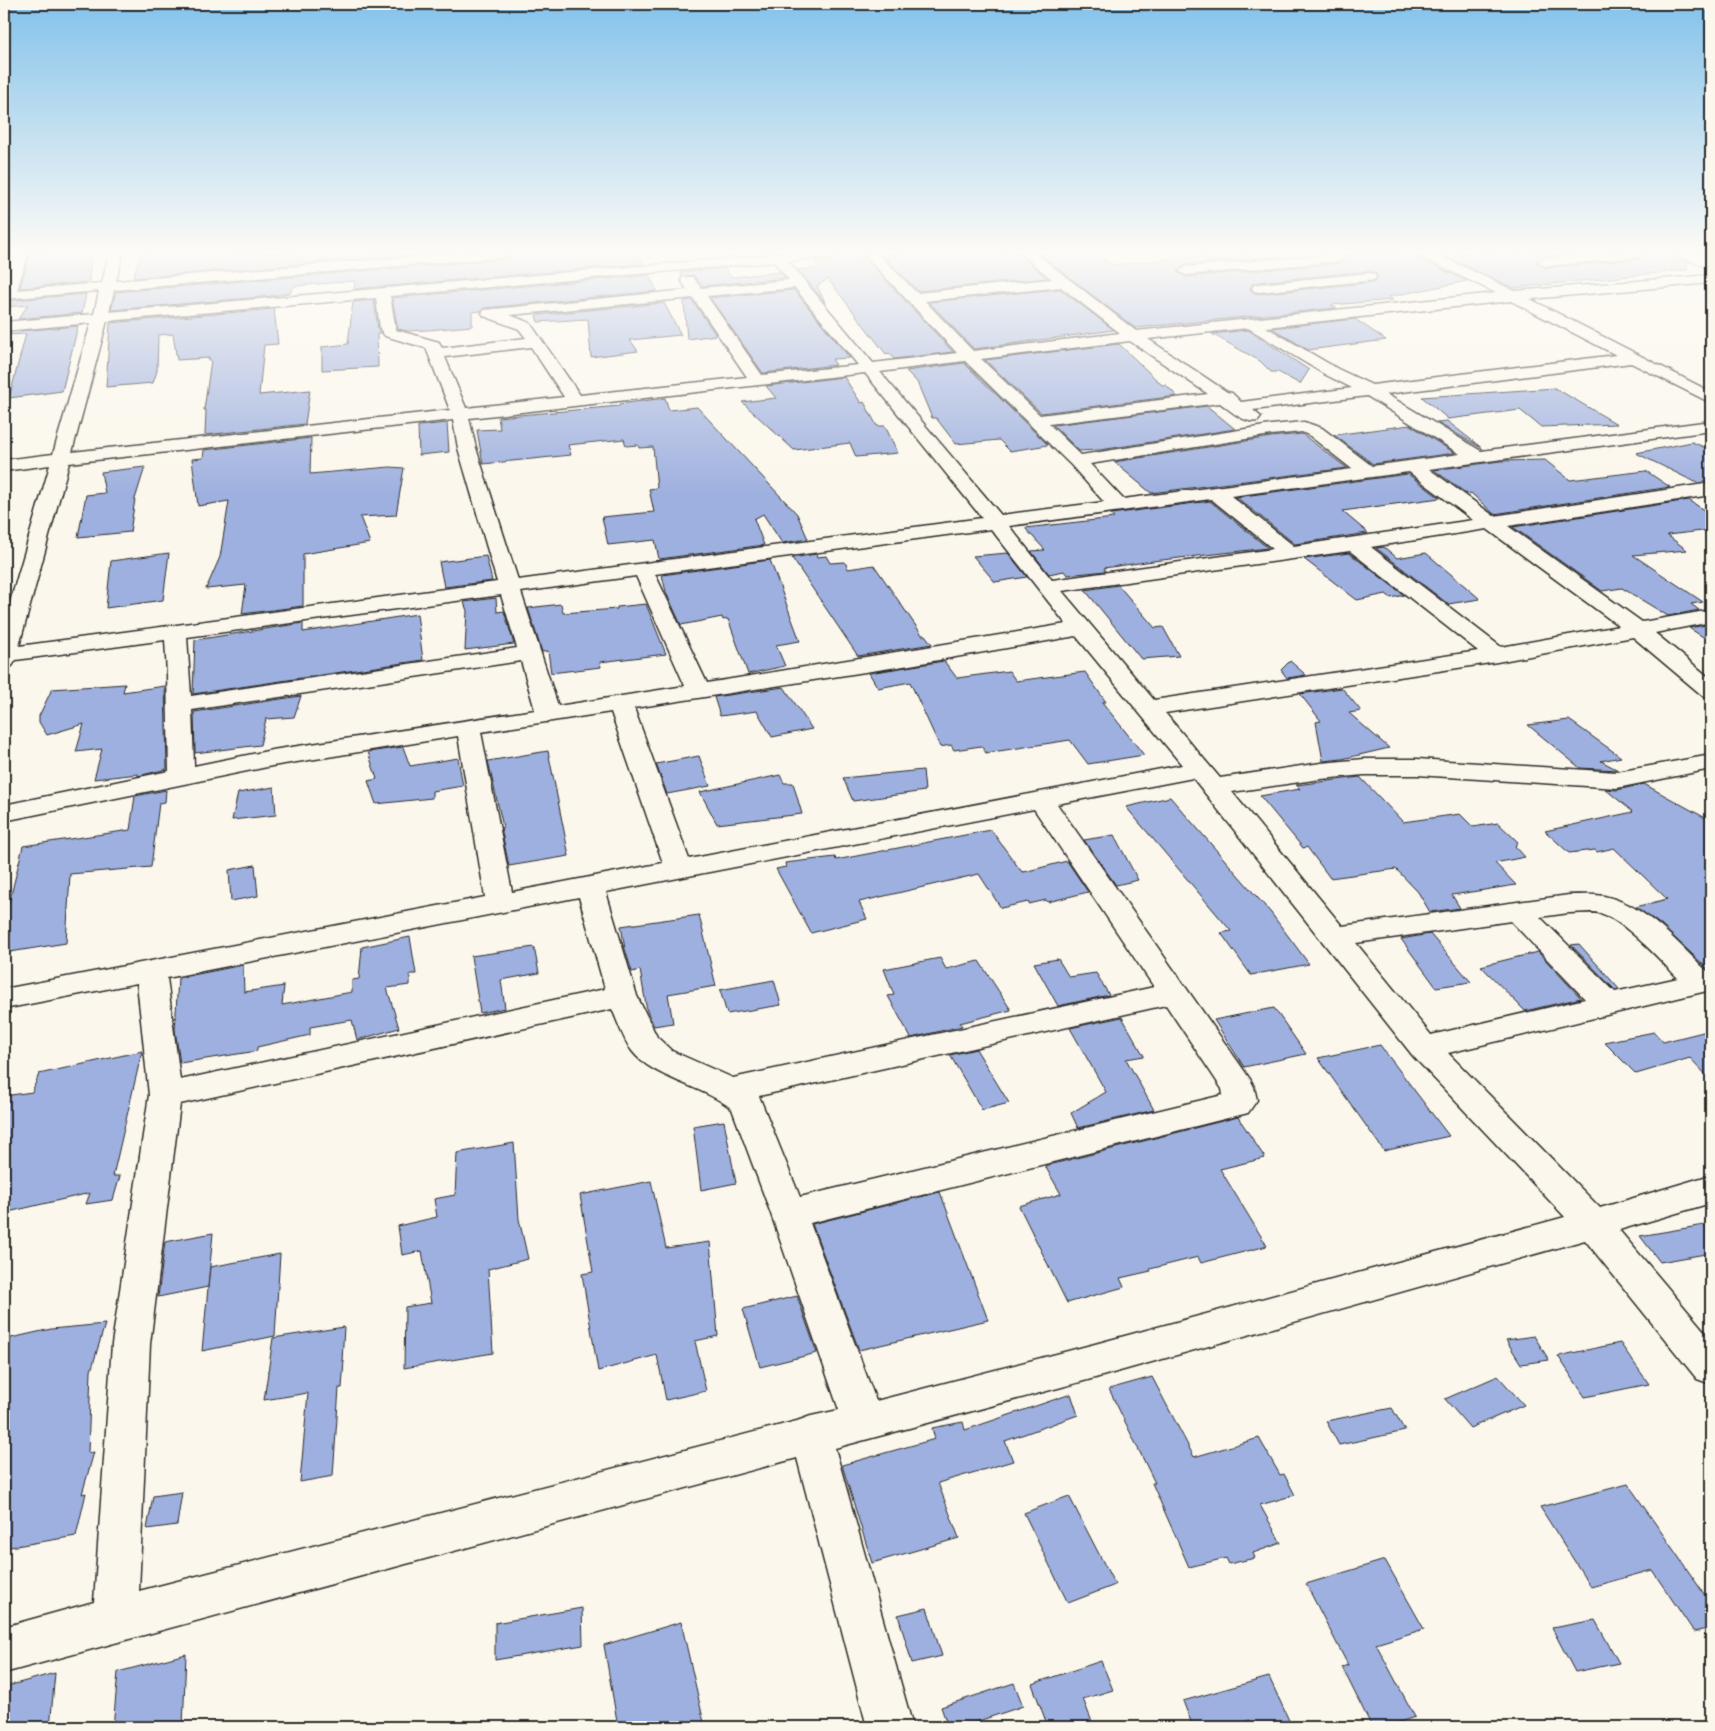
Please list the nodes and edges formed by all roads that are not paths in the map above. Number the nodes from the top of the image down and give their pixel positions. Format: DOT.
graph roads {
  1 [pos="96,334"];
  2 [pos="396,334"];
  3 [pos="530,334"];
  4 [pos="725,334"];
  5 [pos="842,334"];
  6 [pos="948,334"];
  7 [pos="1130,334"];
  8 [pos="1155,334"];
  9 [pos="1268,334"];
  10 [pos="1586,334"];
  11 [pos="1133,336"];
  12 [pos="536,342"];
  13 [pos="436,353"];
  14 [pos="969,356"];
  15 [pos="1632,358"];
  16 [pos="870,368"];
  17 [pos="757,380"];
  18 [pos="1369,390"];
  19 [pos="1711,398"];
  20 [pos="575,401"];
  21 [pos="1232,402"];
  22 [pos="460,414"];
  23 [pos="1036,421"];
  24 [pos="1711,426"];
  25 [pos="1271,430"];
  26 [pos="1477,457"];
  27 [pos="61,459"];
  28 [pos="1078,461"];
  29 [pos="4,465"];
  30 [pos="1412,466"];
  31 [pos="1369,473"];
  32 [pos="1711,489"];
  33 [pos="1215,493"];
  34 [pos="1117,504"];
  35 [pos="996,522"];
  36 [pos="1490,522"];
  37 [pos="1354,544"];
  38 [pos="1290,553"];
  39 [pos="643,570"];
  40 [pos="1047,587"];
  41 [pos="510,588"];
  42 [pos="1711,616"];
  43 [pos="1083,628"];
  44 [pos="1637,628"];
  45 [pos="175,632"];
  46 [pos="530,653"];
  47 [pos="1497,655"];
  48 [pos="4,657"];
  49 [pos="699,690"];
  50 [pos="1711,692"];
  51 [pos="620,703"];
  52 [pos="180,705"];
  53 [pos="1148,708"];
  54 [pos="548,714"];
  55 [pos="468,726"];
  56 [pos="1711,762"];
  57 [pos="182,777"];
  58 [pos="1207,778"];
  59 [pos="1041,800"];
  60 [pos="4,813"];
  61 [pos="678,870"];
  62 [pos="590,886"];
  63 [pos="500,904"];
  64 [pos="1517,911"];
  65 [pos="1333,937"];
  66 [pos="151,970"];
  67 [pos="1706,981"];
  68 [pos="1174,993"];
  69 [pos="622,996"];
  70 [pos="4,999"];
  71 [pos="1607,1003"];
  72 [pos="1424,1048"];
  73 [pos="730,1090"];
  74 [pos="165,1095"];
  75 [pos="1711,1189"];
  76 [pos="789,1214"];
  77 [pos="1593,1224"];
  78 [pos="1711,1367"];
  79 [pos="862,1421"];
  80 [pos="811,1434"];
  81 [pos="115,1619"];
  82 [pos="4,1650"];
  83 [pos="890,1727"];
  1 -- 27 [label="street"];
  2 -- 13 [label="street"];
  3 -- 12 [label="street"];
  4 -- 17 [label="street"];
  5 -- 16 [label="street"];
  6 -- 14 [label="street"];
  7 -- 11 [label="street"];
  8 -- 11 [label="street"];
  9 -- 18 [label="street"];
  10 -- 15 [label="street"];
  11 -- 14 [label="street"];
  11 -- 21 [label="street"];
  12 -- 13 [label="street"];
  12 -- 20 [label="street"];
  13 -- 22 [label="street"];
  14 -- 16 [label="street"];
  14 -- 23 [label="street"];
  15 -- 18 [label="street"];
  15 -- 19 [label="street"];
  16 -- 17 [label="street"];
  16 -- 35 [label="street"];
  17 -- 20 [label="street"];
  18 -- 21 [label="street"];
  18 -- 26 [label="street"];
  20 -- 22 [label="street"];
  21 -- 23 [label="street"];
  21 -- 25 [label="street"];
  22 -- 27 [label="street"];
  22 -- 41 [label="street"];
  23 -- 28 [label="street"];
  24 -- 26 [label="street"];
  25 -- 28 [label="street"];
  25 -- 31 [label="street"];
  26 -- 30 [label="street"];
  27 -- 29 [label="street"];
  27 -- 48 [label="street"];
  28 -- 34 [label="street"];
  30 -- 31 [label="street"];
  30 -- 36 [label="street"];
  31 -- 33 [label="street"];
  32 -- 36 [label="street"];
  33 -- 34 [label="street"];
  33 -- 38 [label="street"];
  34 -- 35 [label="street"];
  35 -- 39 [label="street"];
  35 -- 40 [label="street"];
  36 -- 37 [label="street"];
  36 -- 44 [label="street"];
  37 -- 38 [label="street"];
  37 -- 47 [label="street"];
  38 -- 40 [label="street"];
  39 -- 41 [label="street"];
  39 -- 49 [label="street"];
  40 -- 43 [label="street"];
  41 -- 45 [label="street"];
  41 -- 46 [label="street"];
  42 -- 44 [label="street"];
  43 -- 49 [label="street"];
  43 -- 53 [label="street"];
  44 -- 47 [label="street"];
  44 -- 50 [label="street"];
  45 -- 48 [label="street"];
  45 -- 52 [label="street"];
  46 -- 52 [label="street"];
  46 -- 54 [label="street"];
  47 -- 53 [label="street"];
  49 -- 51 [label="street"];
  51 -- 54 [label="street"];
  51 -- 61 [label="street"];
  52 -- 57 [label="street"];
  53 -- 58 [label="street"];
  54 -- 55 [label="street"];
  55 -- 57 [label="street"];
  55 -- 63 [label="street"];
  56 -- 58 [label="street"];
  57 -- 60 [label="street"];
  58 -- 59 [label="street"];
  58 -- 65 [label="street"];
  59 -- 61 [label="street"];
  59 -- 68 [label="street"];
  61 -- 62 [label="street"];
  62 -- 63 [label="street"];
  62 -- 69 [label="street"];
  63 -- 66 [label="street"];
  64 -- 65 [label="street"];
  64 -- 67 [label="street"];
  64 -- 71 [label="street"];
  65 -- 72 [label="street"];
  66 -- 70 [label="street"];
  66 -- 74 [label="street"];
  67 -- 71 [label="street"];
  68 -- 73 [label="street"];
  68 -- 76 [label="street"];
  69 -- 73 [label="street"];
  69 -- 74 [label="street"];
  71 -- 72 [label="street"];
  72 -- 77 [label="street"];
  73 -- 76 [label="street"];
  74 -- 81 [label="street"];
  75 -- 77 [label="street"];
  76 -- 79 [label="street"];
  77 -- 78 [label="street"];
  77 -- 79 [label="street"];
  79 -- 80 [label="street"];
  80 -- 81 [label="street"];
  80 -- 83 [label="street"];
  81 -- 82 [label="street"];
}
